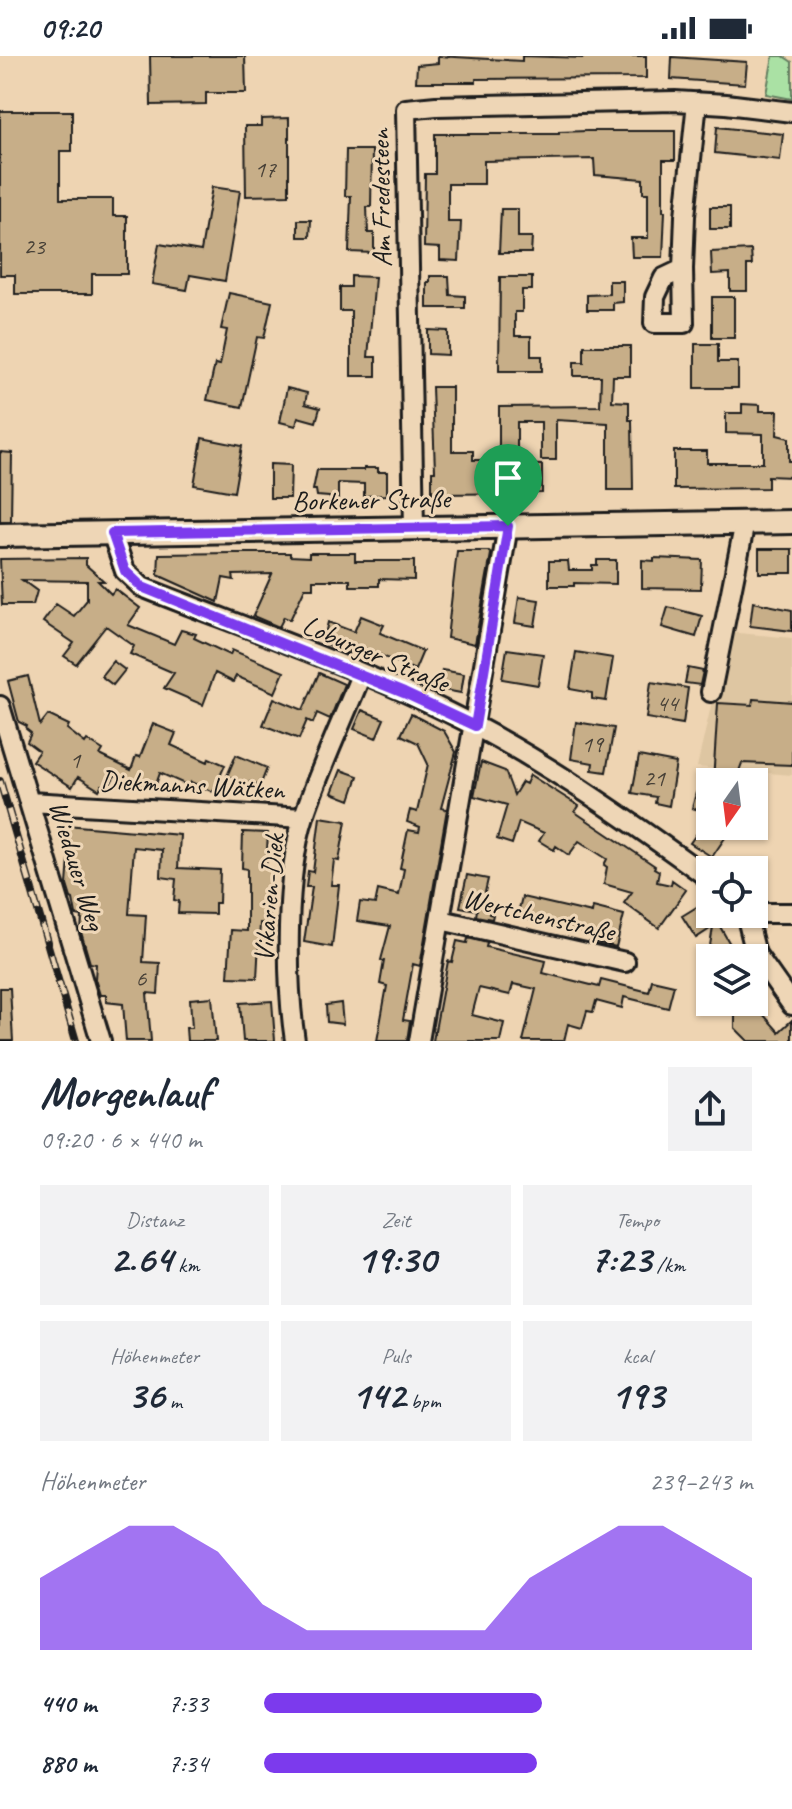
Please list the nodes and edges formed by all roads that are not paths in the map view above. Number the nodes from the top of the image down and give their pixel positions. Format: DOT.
graph roads {
  1 [pos="697,102"];
  2 [pos="792,112"];
  3 [pos="683,269"];
  4 [pos="745,522"];
  5 [pos="792,522"];
  6 [pos="508,526"];
  7 [pos="414,528"];
  8 [pos="112,533"];
  9 [pos="0,535"];
  10 [pos="361,675"];
  11 [pos="711,692"];
  12 [pos="0,706"];
  13 [pos="475,726"];
  14 [pos="30,802"];
  15 [pos="303,818"];
  16 [pos="696,869"];
  17 [pos="768,913"];
  18 [pos="792,913"];
  19 [pos="441,920"];
  20 [pos="750,928"];
  21 [pos="625,962"];
  22 [pos="792,1005"];
  23 [pos="101,1041"];
  24 [pos="295,1041"];
  25 [pos="419,1041"];
  1 -- 2 [label="street, Am Fredesteen"];
  1 -- 3 [label="street"];
  1 -- 7 [label="street, Am Fredesteen"];
  4 -- 5 [label="street, Borkener Straße"];
  4 -- 6 [label="street, Borkener Straße"];
  4 -- 11 [label="street"];
  6 -- 7 [label="street, Borkener Straße"];
  6 -- 13 [label="street, Wertchenstraße"];
  7 -- 8 [label="street, Borkener Straße"];
  8 -- 9 [label="street, Borkener Straße"];
  8 -- 10 [label="street, Loburger Straße"];
  10 -- 13 [label="street, Loburger Straße"];
  10 -- 15 [label="street, Vikarien-Diek"];
  12 -- 14 [label="street, Wiedauer Weg"];
  13 -- 16 [label="street, Loburger Straße"];
  13 -- 19 [label="street, Wertchenstraße"];
  14 -- 15 [label="street, Diekmanns Wätken"];
  14 -- 23 [label="street, Wiedauer Weg"];
  15 -- 24 [label="street, Vikarien-Diek"];
  17 -- 18 [label="street"];
  19 -- 21 [label="street, Wertchenstraße"];
  19 -- 25 [label="street, Wertchenstraße"];
  20 -- 22 [label="street"];
}
